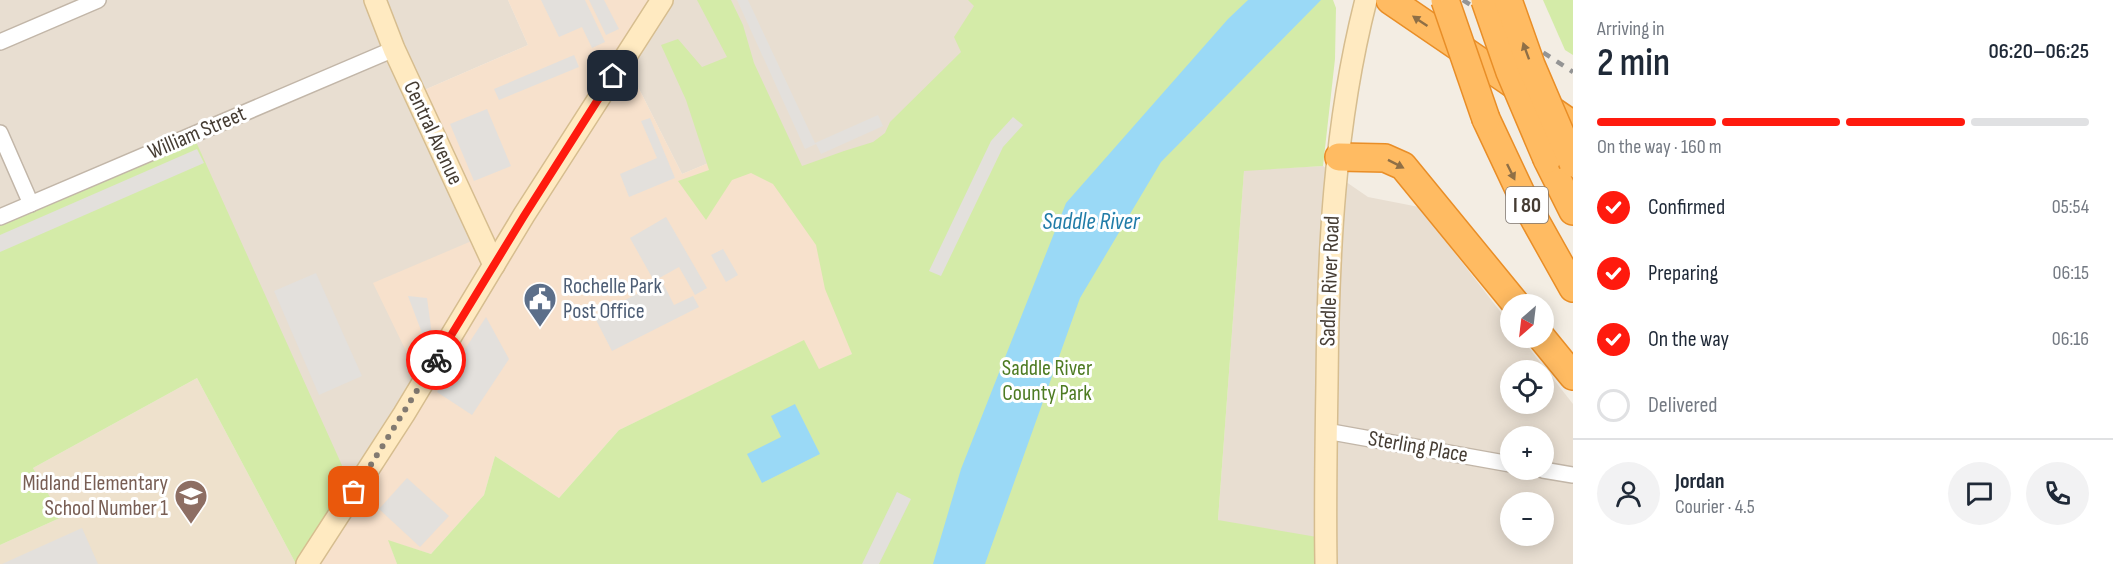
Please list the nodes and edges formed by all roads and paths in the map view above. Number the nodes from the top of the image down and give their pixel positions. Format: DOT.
graph roads {
  1 [pos="98,0"];
  2 [pos="375,0"];
  3 [pos="662,0"];
  4 [pos="1366,0"];
  5 [pos="1390,0"];
  6 [pos="1445,0"];
  7 [pos="1485,0"];
  8 [pos="1508,0"];
  9 [pos="0,42"];
  10 [pos="394,49"];
  11 [pos="1573,125"];
  12 [pos="0,133"];
  13 [pos="1339,157"];
  14 [pos="1560,161"];
  15 [pos="31,204"];
  16 [pos="1573,211"];
  17 [pos="0,217"];
  18 [pos="494,265"];
  19 [pos="1573,288"];
  20 [pos="1508,294"];
  21 [pos="1550,348"];
  22 [pos="1573,375"];
  23 [pos="1326,431"];
  24 [pos="1500,462"];
  25 [pos="1554,472"];
  26 [pos="1573,475"];
  27 [pos="307,564"];
  28 [pos="1326,564"];
  1 -- 9 [label="street"];
  2 -- 10 [label="street, Central Avenue"];
  3 -- 18 [label="street"];
  4 -- 13 [label="street, Saddle River Road"];
  11 -- 5 [label="highway, one-way"];
  6 -- 19 [label="highway, I 80, one-way, bridge"];
  7 -- 14 [label="highway, I 80, bridge"];
  14 -- 8 [label="highway, I 80, one-way, bridge"];
  10 -- 15 [label="street, William Street"];
  10 -- 18 [label="street, Central Avenue"];
  12 -- 15 [label="street"];
  13 -- 20 [label="highway, one-way"];
  13 -- 23 [label="street, Saddle River Road"];
  14 -- 16 [label="highway, I 80"];
  15 -- 17 [label="street, William Street"];
  18 -- 27 [label="street"];
  21 -- 22 [label="highway"];
  23 -- 24 [label="street, Sterling Place"];
  23 -- 28 [label="street, Saddle River Road"];
  25 -- 26 [label="street"];
}
